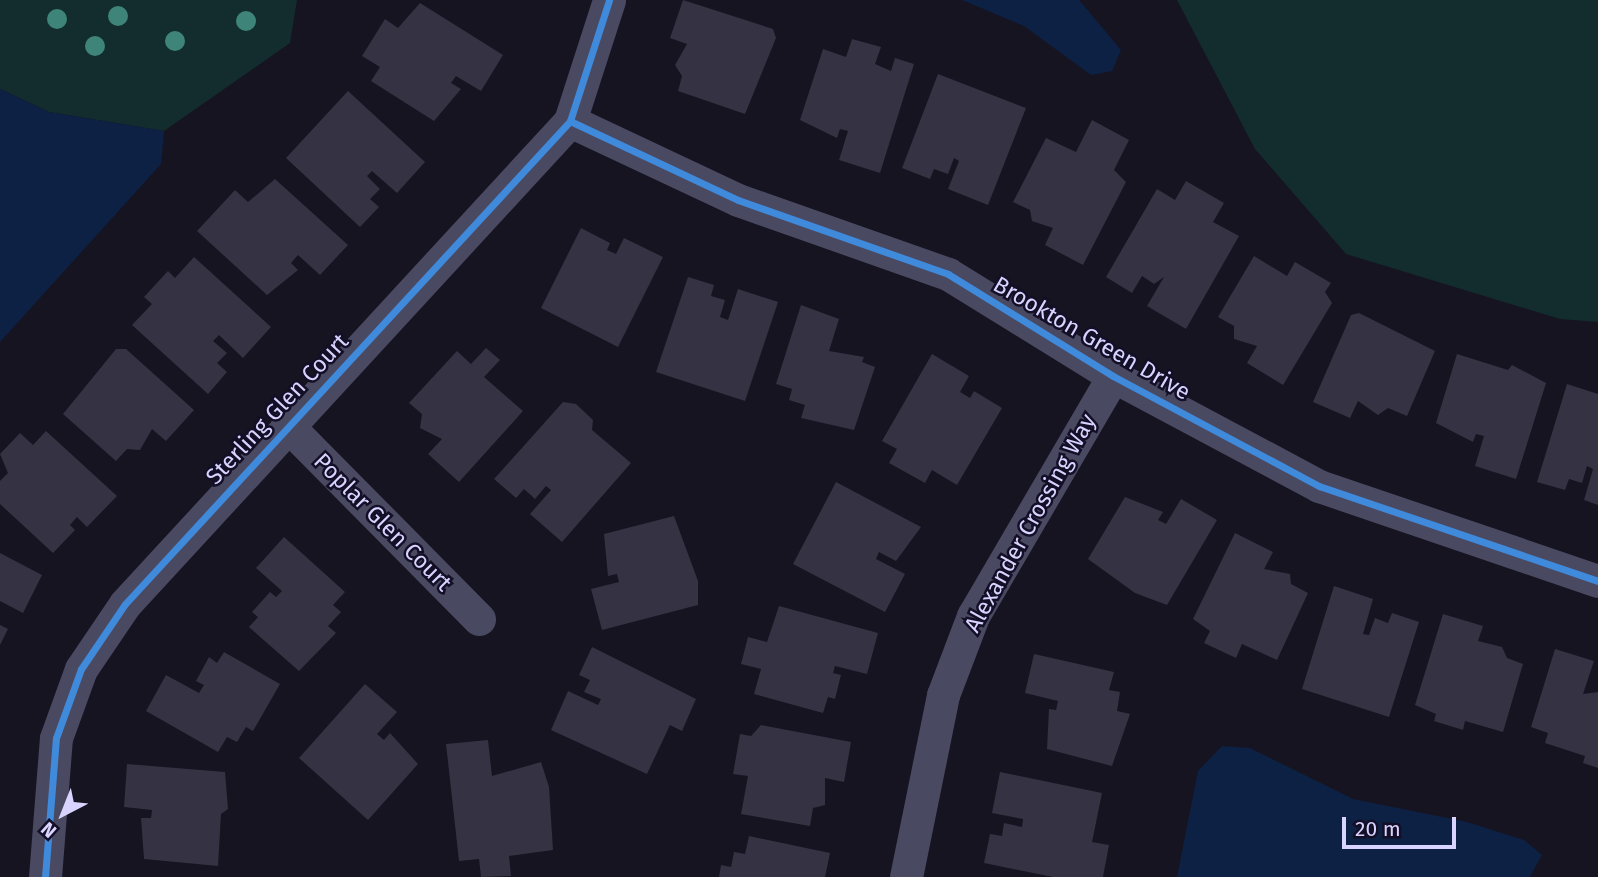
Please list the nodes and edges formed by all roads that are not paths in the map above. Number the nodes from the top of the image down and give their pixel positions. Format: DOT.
graph roads {
  1 [pos="609,0"];
  2 [pos="570,121"];
  3 [pos="1113,376"];
  4 [pos="287,425"];
  5 [pos="1598,581"];
  6 [pos="479,619"];
  7 [pos="45,877"];
  8 [pos="906,877"];
  1 -- 2 [label="street, Sterling Glen Court"];
  2 -- 3 [label="street, Brookton Green Drive"];
  2 -- 4 [label="street, Sterling Glen Court"];
  3 -- 5 [label="street, Brookton Green Drive"];
  3 -- 8 [label="street, Alexander Crossing Way"];
  4 -- 6 [label="street, Poplar Glen Court"];
  4 -- 7 [label="street, Sterling Glen Court"];
}
